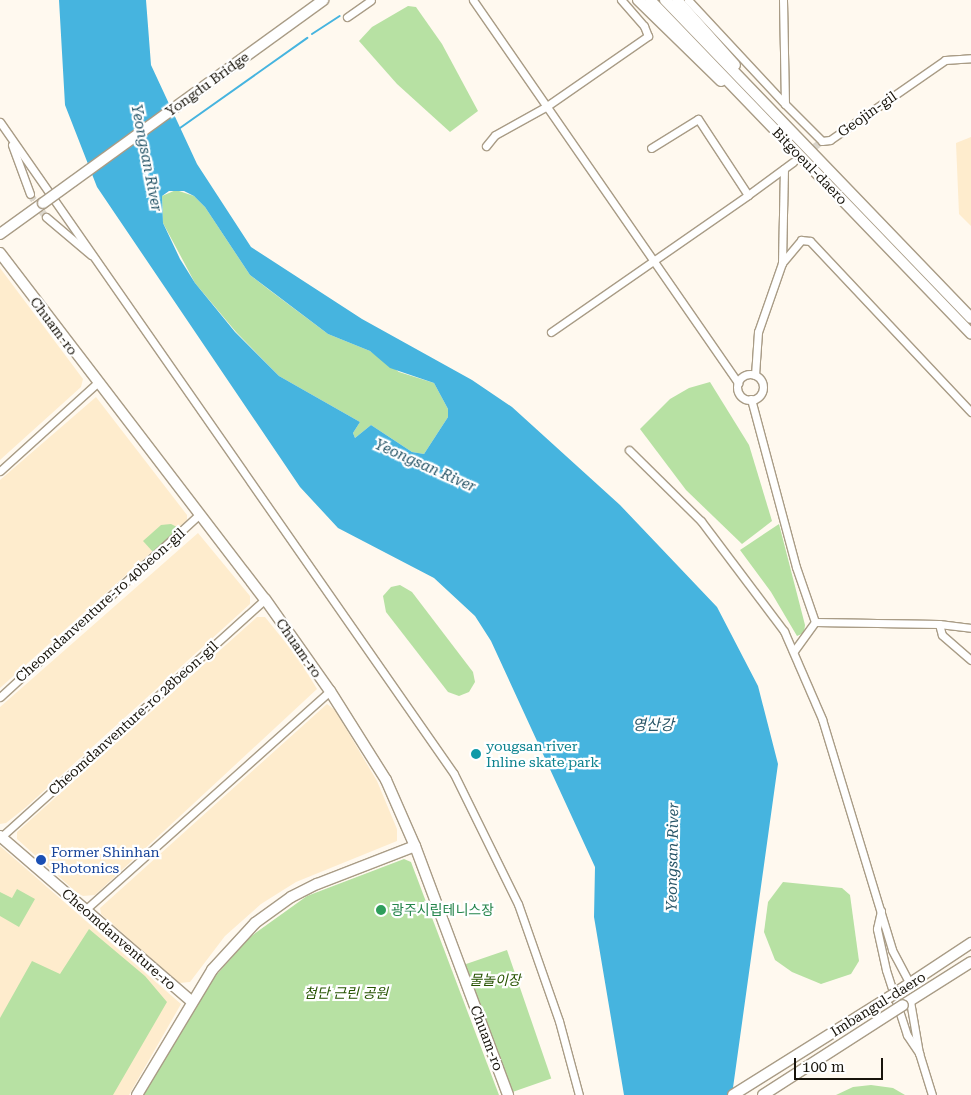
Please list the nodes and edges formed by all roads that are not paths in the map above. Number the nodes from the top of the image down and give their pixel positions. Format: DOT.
graph roads {
  1 [pos="323,0"];
  2 [pos="372,0"];
  3 [pos="473,0"];
  4 [pos="621,0"];
  5 [pos="638,0"];
  6 [pos="650,0"];
  7 [pos="665,0"];
  8 [pos="677,0"];
  9 [pos="688,0"];
  10 [pos="783,0"];
  11 [pos="347,17"];
  12 [pos="971,58"];
  13 [pos="753,90"];
  14 [pos="745,99"];
  15 [pos="785,104"];
  16 [pos="547,106"];
  17 [pos="0,122"];
  18 [pos="11,140"];
  19 [pos="486,146"];
  20 [pos="651,148"];
  21 [pos="793,162"];
  22 [pos="784,169"];
  23 [pos="30,194"];
  24 [pos="748,195"];
  25 [pos="46,217"];
  26 [pos="0,234"];
  27 [pos="0,253"];
  28 [pos="654,260"];
  29 [pos="782,263"];
  30 [pos="102,267"];
  31 [pos="971,318"];
  32 [pos="551,332"];
  33 [pos="971,333"];
  34 [pos="755,375"];
  35 [pos="98,382"];
  36 [pos="738,383"];
  37 [pos="751,399"];
  38 [pos="971,412"];
  39 [pos="628,450"];
  40 [pos="0,471"];
  41 [pos="200,514"];
  42 [pos="265,600"];
  43 [pos="815,622"];
  44 [pos="939,624"];
  45 [pos="971,628"];
  46 [pos="794,651"];
  47 [pos="971,660"];
  48 [pos="330,691"];
  49 [pos="0,696"];
  50 [pos="1,837"];
  51 [pos="415,846"];
  52 [pos="85,910"];
  53 [pos="881,910"];
  54 [pos="971,943"];
  55 [pos="971,962"];
  56 [pos="910,984"];
  57 [pos="192,1002"];
  58 [pos="906,1003"];
  59 [pos="919,1053"];
  60 [pos="137,1095"];
  61 [pos="508,1095"];
  62 [pos="579,1095"];
  63 [pos="733,1095"];
  64 [pos="763,1095"];
  65 [pos="932,1095"];
  1 -- 26 [label="street, Yongdu Bridge, bridge"];
  2 -- 11 [label="street"];
  3 -- 16 [label="street"];
  4 -- 16 [label="street"];
  5 -- 14 [label="street"];
  6 -- 14 [label="street, Bitgoeul-daero"];
  7 -- 13 [label="street, Bitgoeul-daero"];
  8 -- 13 [label="street"];
  9 -- 15 [label="street"];
  10 -- 15 [label="street"];
  12 -- 15 [label="street, Geojin-gil"];
  13 -- 31 [label="street, Bitgoeul-daero"];
  14 -- 33 [label="street, Bitgoeul-daero"];
  16 -- 19 [label="street"];
  16 -- 28 [label="street"];
  17 -- 18 [label="street"];
  18 -- 23 [label="street"];
  18 -- 30 [label="street"];
  20 -- 24 [label="street"];
  21 -- 22 [label="street"];
  22 -- 24 [label="street"];
  22 -- 29 [label="street"];
  24 -- 28 [label="street"];
  25 -- 30 [label="street"];
  27 -- 35 [label="street, Chuam-ro"];
  28 -- 32 [label="street"];
  28 -- 36 [label="street"];
  29 -- 34 [label="street"];
  29 -- 38 [label="street"];
  30 -- 62 [label="street"];
  34 -- 36 [label="street"];
  34 -- 37 [label="street"];
  35 -- 40 [label="street"];
  35 -- 41 [label="street, Chuam-ro"];
  36 -- 37 [label="street"];
  37 -- 43 [label="street"];
  39 -- 46 [label="street"];
  41 -- 42 [label="street, Chuam-ro"];
  41 -- 49 [label="street, Cheomdanventure-ro 40beon-gil"];
  42 -- 48 [label="street, Chuam-ro"];
  42 -- 50 [label="street, Cheomdanventure-ro 28beon-gil"];
  43 -- 44 [label="street"];
  43 -- 46 [label="street"];
  44 -- 45 [label="street"];
  44 -- 47 [label="street"];
  46 -- 53 [label="street"];
  48 -- 51 [label="street, Chuam-ro"];
  48 -- 52 [label="street"];
  50 -- 52 [label="street, Cheomdanventure-ro"];
  51 -- 57 [label="street"];
  51 -- 61 [label="street, Chuam-ro"];
  52 -- 57 [label="street, Cheomdanventure-ro"];
  53 -- 56 [label="street"];
  53 -- 59 [label="street"];
  54 -- 56 [label="street, Imbangul-daero"];
  55 -- 58 [label="street, Imbangul-daero"];
  56 -- 63 [label="street, Imbangul-daero, bridge"];
  57 -- 60 [label="street"];
  58 -- 59 [label="street"];
  58 -- 64 [label="street, Imbangul-daero, bridge"];
  59 -- 65 [label="street"];
}
